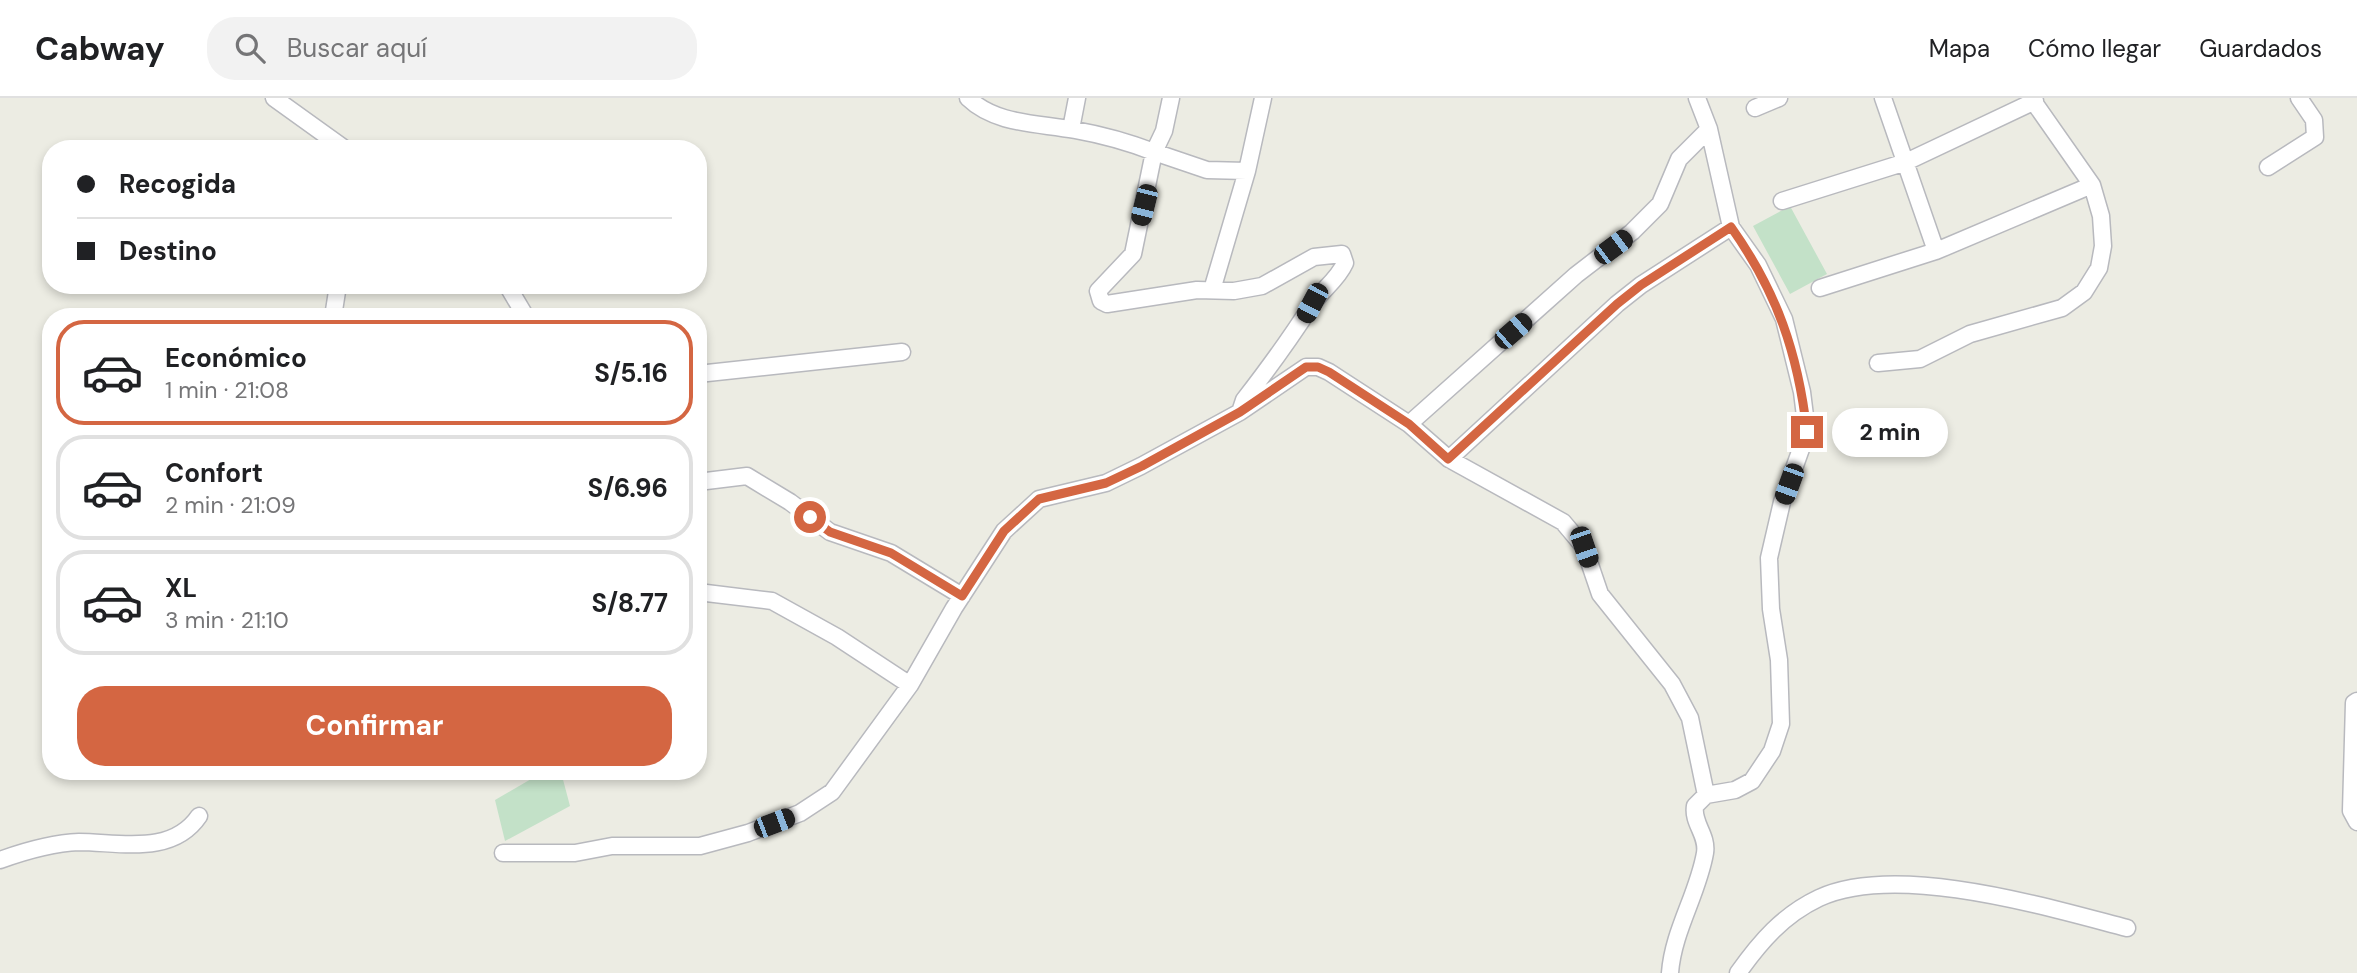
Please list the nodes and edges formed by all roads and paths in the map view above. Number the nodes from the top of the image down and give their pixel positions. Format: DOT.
graph roads {
  1 [pos="274,98"];
  2 [pos="968,98"];
  3 [pos="1077,98"];
  4 [pos="1171,98"];
  5 [pos="1263,98"];
  6 [pos="1697,98"];
  7 [pos="1779,98"];
  8 [pos="1883,98"];
  9 [pos="2299,98"];
  10 [pos="2033,100"];
  11 [pos="1755,108"];
  12 [pos="1071,129"];
  13 [pos="1709,129"];
  14 [pos="332,140"];
  15 [pos="1154,152"];
  16 [pos="1906,162"];
  17 [pos="2269,167"];
  18 [pos="1247,171"];
  19 [pos="2092,185"];
  20 [pos="1782,201"];
  21 [pos="1731,227"];
  22 [pos="1936,251"];
  23 [pos="1820,288"];
  24 [pos="1212,290"];
  25 [pos="902,352"];
  26 [pos="1878,363"];
  27 [pos="707,373"];
  28 [pos="1240,412"];
  29 [pos="1409,424"];
  30 [pos="1448,459"];
  31 [pos="707,481"];
  32 [pos="707,593"];
  33 [pos="962,596"];
  34 [pos="910,685"];
  35 [pos="2357,701"];
  36 [pos="1706,795"];
  37 [pos="199,816"];
  38 [pos="2357,822"];
  39 [pos="503,853"];
  40 [pos="0,860"];
  41 [pos="2127,928"];
  42 [pos="1745,971"];
  43 [pos="1670,973"];
  1 -- 14 [label="street"];
  2 -- 12 [label="street"];
  3 -- 12 [label="street"];
  4 -- 15 [label="street"];
  5 -- 18 [label="street"];
  6 -- 13 [label="street"];
  7 -- 11 [label="street"];
  8 -- 16 [label="street"];
  9 -- 17 [label="street"];
  10 -- 16 [label="street"];
  10 -- 19 [label="street"];
  12 -- 15 [label="street"];
  13 -- 21 [label="street"];
  13 -- 29 [label="street"];
  15 -- 18 [label="street"];
  15 -- 24 [label="street"];
  16 -- 20 [label="street"];
  16 -- 22 [label="street"];
  18 -- 24 [label="street"];
  19 -- 22 [label="street"];
  19 -- 26 [label="street"];
  21 -- 30 [label="street"];
  21 -- 36 [label="street"];
  22 -- 23 [label="street"];
  24 -- 28 [label="street"];
  25 -- 27 [label="street"];
  28 -- 29 [label="street"];
  28 -- 33 [label="street"];
  29 -- 30 [label="street"];
  30 -- 36 [label="street"];
  31 -- 33 [label="street"];
  32 -- 34 [label="street"];
  33 -- 34 [label="street"];
  34 -- 39 [label="street"];
  35 -- 38 [label="street"];
  36 -- 43 [label="street"];
  37 -- 40 [label="street"];
  41 -- 42 [label="street"];
}
